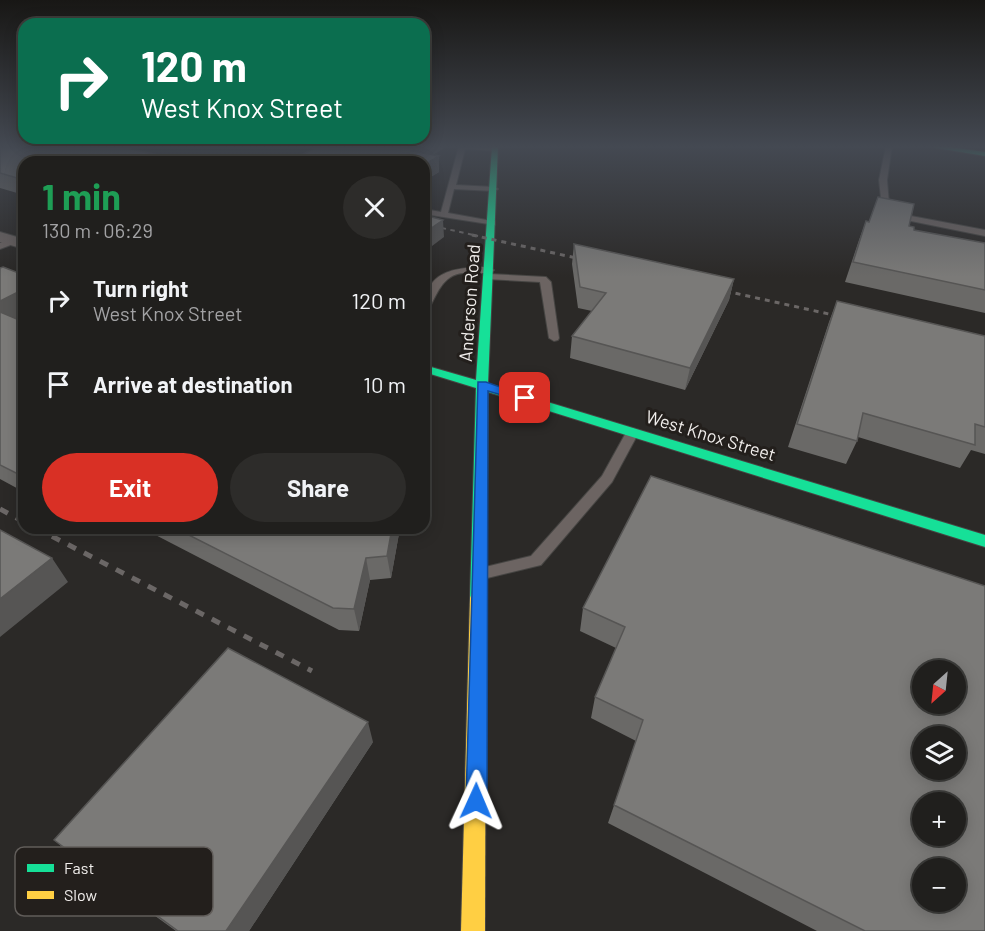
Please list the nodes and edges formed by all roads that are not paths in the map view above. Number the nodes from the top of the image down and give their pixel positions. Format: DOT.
graph roads {
  1 [pos="451,189"];
  2 [pos="494,189"];
  3 [pos="884,189"];
  4 [pos="430,212"];
  5 [pos="444,216"];
  6 [pos="492,223"];
  7 [pos="985,233"];
  8 [pos="489,273"];
  9 [pos="18,275"];
  10 [pos="0,283"];
  11 [pos="430,297"];
  12 [pos="554,338"];
  13 [pos="430,370"];
  14 [pos="482,385"];
  15 [pos="633,432"];
  16 [pos="985,541"];
  17 [pos="480,573"];
  18 [pos="473,931"];
  1 -- 5 [label="lane"];
  2 -- 6 [label="street, Anderson Road"];
  3 -- 7 [label="lane"];
  4 -- 5 [label="lane"];
  5 -- 6 [label="lane"];
  6 -- 8 [label="street, Anderson Road"];
  8 -- 11 [label="lane"];
  8 -- 12 [label="lane"];
  8 -- 14 [label="street, Anderson Road"];
  9 -- 10 [label="lane"];
  13 -- 14 [label="street, West Knox Street"];
  14 -- 15 [label="street, West Knox Street"];
  14 -- 17 [label="street, Anderson Road"];
  15 -- 16 [label="street, West Knox Street"];
  15 -- 17 [label="lane"];
  17 -- 18 [label="street, Anderson Road"];
}
